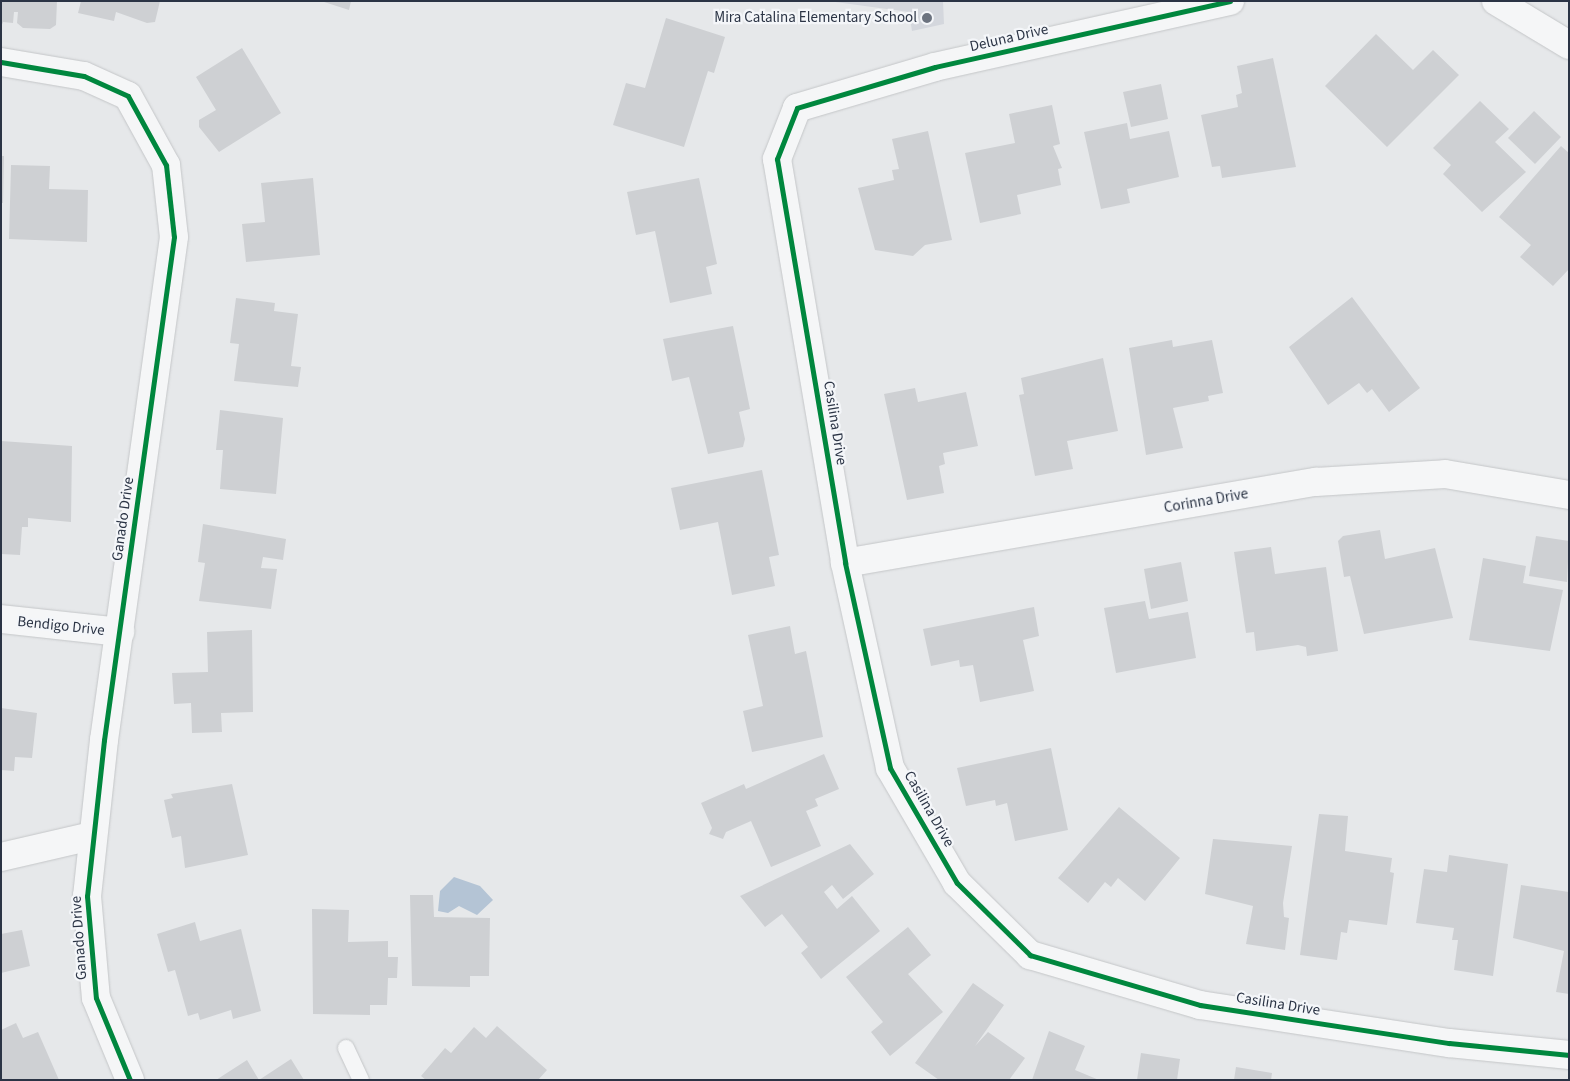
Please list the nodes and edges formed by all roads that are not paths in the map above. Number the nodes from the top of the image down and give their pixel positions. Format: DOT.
graph roads {
  1 [pos="1230,1"];
  2 [pos="1496,1"];
  3 [pos="1569,45"];
  4 [pos="1,62"];
  5 [pos="796,108"];
  6 [pos="1569,495"];
  7 [pos="845,563"];
  8 [pos="1,619"];
  9 [pos="120,632"];
  10 [pos="92,836"];
  11 [pos="1,857"];
  12 [pos="346,1048"];
  13 [pos="1569,1055"];
  14 [pos="130,1080"];
  15 [pos="361,1080"];
  1 -- 5 [label="street, Deluna Drive"];
  2 -- 3 [label="street"];
  4 -- 9 [label="street, Ganado Drive"];
  5 -- 7 [label="street, Casilina Drive"];
  6 -- 7 [label="street, Corinna Drive"];
  7 -- 13 [label="street, Casilina Drive"];
  8 -- 9 [label="street, Bendigo Drive"];
  9 -- 10 [label="street, Ganado Drive"];
  10 -- 11 [label="street"];
  10 -- 14 [label="street, Ganado Drive"];
  12 -- 15 [label="lane"];
}
